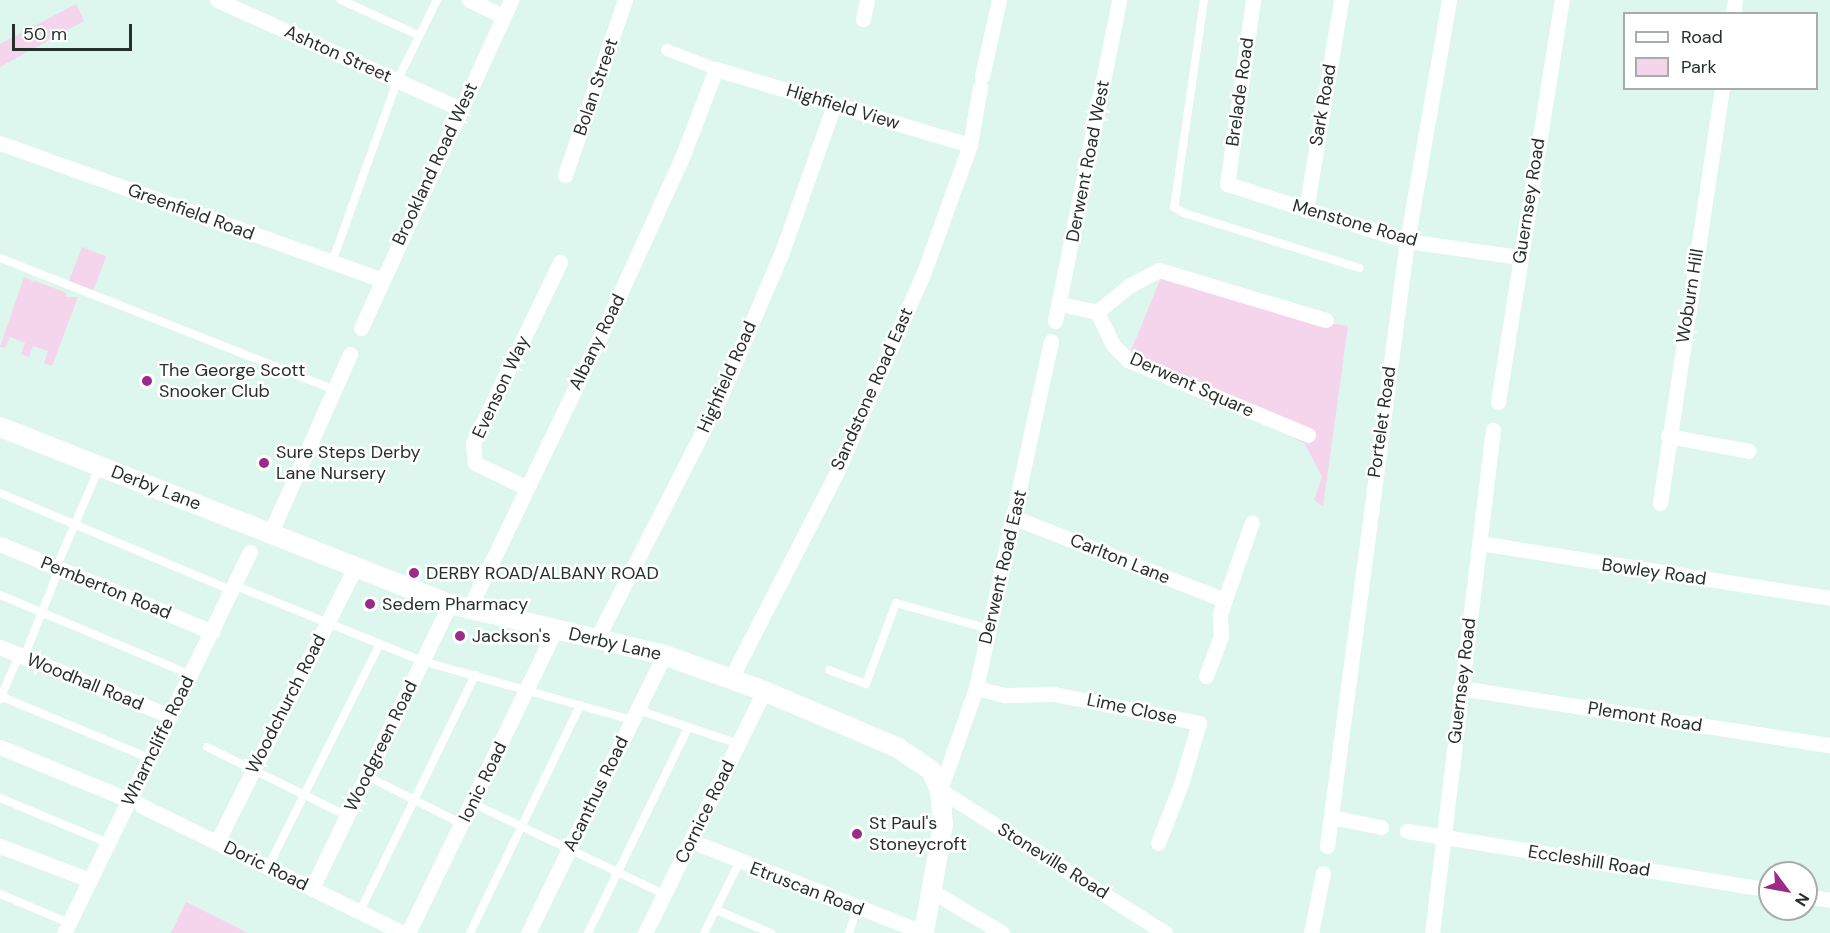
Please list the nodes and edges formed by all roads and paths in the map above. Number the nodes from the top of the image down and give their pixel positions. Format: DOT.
graph roads {
  1 [pos="217,0"];
  2 [pos="341,0"];
  3 [pos="437,0"];
  4 [pos="469,0"];
  5 [pos="511,0"];
  6 [pos="625,0"];
  7 [pos="867,0"];
  8 [pos="999,0"];
  9 [pos="1119,0"];
  10 [pos="1204,0"];
  11 [pos="1254,0"];
  12 [pos="1341,0"];
  13 [pos="1449,0"];
  14 [pos="1562,0"];
  15 [pos="504,16"];
  16 [pos="863,19"];
  17 [pos="418,35"];
  18 [pos="667,50"];
  19 [pos="716,69"];
  20 [pos="397,81"];
  21 [pos="1722,90"];
  22 [pos="834,105"];
  23 [pos="459,108"];
  24 [pos="0,143"];
  25 [pos="969,145"];
  26 [pos="565,175"];
  27 [pos="1227,184"];
  28 [pos="1306,210"];
  29 [pos="1407,241"];
  30 [pos="1520,257"];
  31 [pos="0,258"];
  32 [pos="332,262"];
  33 [pos="560,262"];
  34 [pos="1360,268"];
  35 [pos="382,280"];
  36 [pos="1060,304"];
  37 [pos="1097,312"];
  38 [pos="1326,320"];
  39 [pos="1055,321"];
  40 [pos="361,328"];
  41 [pos="1051,341"];
  42 [pos="350,354"];
  43 [pos="333,389"];
  44 [pos="1498,402"];
  45 [pos="0,427"];
  46 [pos="1493,429"];
  47 [pos="1308,435"];
  48 [pos="1668,436"];
  49 [pos="1749,451"];
  50 [pos="99,466"];
  51 [pos="525,487"];
  52 [pos="0,494"];
  53 [pos="1660,503"];
  54 [pos="1015,518"];
  55 [pos="1252,522"];
  56 [pos="75,525"];
  57 [pos="270,534"];
  58 [pos="1479,543"];
  59 [pos="0,544"];
  60 [pos="250,550"];
  61 [pos="356,566"];
  62 [pos="58,568"];
  63 [pos="233,588"];
  64 [pos="0,595"];
  65 [pos="1830,598"];
  66 [pos="1224,600"];
  67 [pos="459,607"];
  68 [pos="41,613"];
  69 [pos="328,621"];
  70 [pos="990,629"];
  71 [pos="555,630"];
  72 [pos="212,632"];
  73 [pos="597,638"];
  74 [pos="380,643"];
  75 [pos="0,647"];
  76 [pos="664,655"];
  77 [pos="21,656"];
  78 [pos="423,661"];
  79 [pos="829,670"];
  80 [pos="191,675"];
  81 [pos="475,675"];
  82 [pos="1206,676"];
  83 [pos="730,678"];
  84 [pos="976,688"];
  85 [pos="1460,688"];
  86 [pos="528,689"];
  87 [pos="765,691"];
  88 [pos="0,697"];
  89 [pos="580,705"];
  90 [pos="635,715"];
  91 [pos="170,716"];
  92 [pos="688,728"];
  93 [pos="739,744"];
  94 [pos="1830,745"];
  95 [pos="0,747"];
  96 [pos="207,747"];
  97 [pos="149,758"];
  98 [pos="253,770"];
  99 [pos="367,776"];
  100 [pos="940,790"];
  101 [pos="304,795"];
  102 [pos="0,798"];
  103 [pos="414,800"];
  104 [pos="135,803"];
  105 [pos="472,804"];
  106 [pos="347,816"];
  107 [pos="1331,817"];
  108 [pos="462,824"];
  109 [pos="521,827"];
  110 [pos="1381,827"];
  111 [pos="1407,831"];
  112 [pos="1444,837"];
  113 [pos="217,842"];
  114 [pos="691,842"];
  115 [pos="108,843"];
  116 [pos="1158,843"];
  117 [pos="0,846"];
  118 [pos="1327,846"];
  119 [pos="569,850"];
  120 [pos="739,863"];
  121 [pos="268,867"];
  122 [pos="618,871"];
  123 [pos="1323,873"];
  124 [pos="90,880"];
  125 [pos="312,888"];
  126 [pos="1758,888"];
  127 [pos="930,890"];
  128 [pos="0,894"];
  129 [pos="664,894"];
  130 [pos="857,908"];
  131 [pos="716,910"];
  132 [pos="360,912"];
  133 [pos="67,928"];
  134 [pos="403,933"];
  135 [pos="408,933"];
  136 [pos="470,933"];
  137 [pos="528,933"];
  138 [pos="588,933"];
  139 [pos="645,933"];
  140 [pos="704,933"];
  141 [pos="771,933"];
  142 [pos="849,933"];
  143 [pos="924,933"];
  144 [pos="1002,933"];
  145 [pos="1165,933"];
  146 [pos="1311,933"];
  147 [pos="1432,933"];
  1 -- 20 [label="street, Ashton Street"];
  2 -- 17 [label="lane"];
  3 -- 17 [label="lane"];
  4 -- 15 [label="street"];
  5 -- 15 [label="street, Brookland Road West"];
  6 -- 26 [label="street, Bolan Street"];
  7 -- 16 [label="street"];
  8 -- 25 [label="street, Sandstone Road East"];
  9 -- 36 [label="street, Derwent Road West"];
  10 -- 34 [label="lane"];
  11 -- 27 [label="street, Brelade Road"];
  12 -- 28 [label="street, Sark Road"];
  13 -- 29 [label="street, Portelet Road"];
  14 -- 30 [label="street, Guernsey Road"];
  15 -- 23 [label="street, Brookland Road West"];
  17 -- 20 [label="lane"];
  18 -- 19 [label="street"];
  19 -- 22 [label="street, Highfield View"];
  19 -- 51 [label="street, Albany Road"];
  20 -- 23 [label="street, Ashton Street"];
  20 -- 32 [label="lane"];
  21 -- 48 [label="street, Woburn Hill"];
  22 -- 25 [label="street, Highfield View"];
  22 -- 73 [label="street, Highfield Road"];
  23 -- 35 [label="street, Brookland Road West"];
  24 -- 32 [label="street, Greenfield Road"];
  25 -- 83 [label="street, Sandstone Road East"];
  27 -- 28 [label="street, Menstone Road"];
  28 -- 29 [label="street, Menstone Road"];
  29 -- 30 [label="street, Menstone Road"];
  29 -- 107 [label="street, Portelet Road"];
  30 -- 44 [label="street, Guernsey Road"];
  31 -- 43 [label="lane"];
  32 -- 35 [label="street, Greenfield Road"];
  33 -- 51 [label="street, Evenson Way"];
  35 -- 40 [label="street, Brookland Road West"];
  36 -- 37 [label="street"];
  36 -- 39 [label="street, Derwent Road West"];
  37 -- 38 [label="street"];
  37 -- 47 [label="street, Derwent Square"];
  41 -- 54 [label="street, Derwent Road East"];
  42 -- 43 [label="street"];
  43 -- 57 [label="street"];
  45 -- 50 [label="street, Derby Lane"];
  46 -- 58 [label="street, Guernsey Road"];
  48 -- 49 [label="street"];
  48 -- 53 [label="street, Woburn Hill"];
  50 -- 56 [label="lane"];
  50 -- 57 [label="street, Derby Lane"];
  51 -- 67 [label="street, Albany Road"];
  52 -- 56 [label="lane"];
  54 -- 66 [label="street, Carlton Lane"];
  54 -- 70 [label="street, Derwent Road East"];
  55 -- 66 [label="street"];
  56 -- 62 [label="lane"];
  56 -- 63 [label="lane"];
  57 -- 61 [label="street, Derby Lane"];
  58 -- 65 [label="street, Bowley Road"];
  58 -- 85 [label="street, Guernsey Road"];
  59 -- 62 [label="street, Pemberton Road"];
  60 -- 63 [label="street, Wharncliffe Road"];
  61 -- 67 [label="street, Derby Lane"];
  61 -- 69 [label="street, Woodchurch Road"];
  62 -- 68 [label="lane"];
  62 -- 72 [label="street, Pemberton Road"];
  63 -- 69 [label="lane"];
  63 -- 72 [label="street, Wharncliffe Road"];
  64 -- 68 [label="lane"];
  66 -- 82 [label="street"];
  67 -- 71 [label="street, Derby Lane"];
  67 -- 78 [label="street, Woodgreen Road"];
  68 -- 77 [label="lane"];
  68 -- 80 [label="lane"];
  69 -- 74 [label="lane"];
  69 -- 98 [label="street, Woodchurch Road"];
  70 -- 79 [label="lane"];
  70 -- 84 [label="street, Derwent Road East"];
  71 -- 73 [label="street, Derby Lane"];
  71 -- 86 [label="street, Ionic Road"];
  72 -- 80 [label="street, Wharncliffe Road"];
  73 -- 76 [label="street, Derby Lane"];
  74 -- 78 [label="lane"];
  74 -- 101 [label="lane"];
  75 -- 77 [label="street, Woodhall Road"];
  76 -- 83 [label="street, Derby Lane"];
  76 -- 90 [label="street, Acanthus Road"];
  77 -- 88 [label="lane"];
  77 -- 91 [label="street, Woodhall Road"];
  78 -- 81 [label="lane"];
  78 -- 99 [label="street, Woodgreen Road"];
  80 -- 91 [label="street, Wharncliffe Road"];
  81 -- 86 [label="lane"];
  81 -- 103 [label="lane"];
  83 -- 87 [label="street, Derby Lane"];
  84 -- 100 [label="street, Derwent Road East"];
  84 -- 116 [label="street, Lime Close"];
  85 -- 94 [label="street, Plemont Road"];
  85 -- 112 [label="street, Guernsey Road"];
  86 -- 89 [label="lane"];
  86 -- 105 [label="street, Ionic Road"];
  87 -- 93 [label="street, Cornice Road"];
  87 -- 100 [label="street, Derby Lane"];
  88 -- 97 [label="lane"];
  89 -- 90 [label="lane"];
  89 -- 109 [label="lane"];
  90 -- 92 [label="lane"];
  90 -- 119 [label="street, Acanthus Road"];
  91 -- 97 [label="street, Wharncliffe Road"];
  92 -- 93 [label="lane"];
  92 -- 122 [label="lane"];
  93 -- 114 [label="street, Cornice Road"];
  95 -- 104 [label="street, Doric Road"];
  96 -- 98 [label="lane"];
  97 -- 104 [label="street, Wharncliffe Road"];
  98 -- 101 [label="lane"];
  98 -- 113 [label="street, Woodchurch Road"];
  99 -- 103 [label="lane"];
  99 -- 106 [label="street, Woodgreen Road"];
  100 -- 127 [label="street, Derby Lane"];
  100 -- 145 [label="street, Stoneville Road"];
  101 -- 106 [label="lane"];
  101 -- 121 [label="lane"];
  102 -- 115 [label="lane"];
  103 -- 108 [label="lane"];
  103 -- 132 [label="lane"];
  104 -- 113 [label="street, Doric Road"];
  104 -- 115 [label="street, Wharncliffe Road"];
  105 -- 108 [label="street, Ionic Road"];
  105 -- 109 [label="lane"];
  106 -- 125 [label="street, Woodgreen Road"];
  107 -- 110 [label="street"];
  107 -- 118 [label="street, Portelet Road"];
  108 -- 135 [label="street, Ionic Road"];
  109 -- 119 [label="lane"];
  109 -- 136 [label="lane"];
  111 -- 112 [label="street, Eccleshill Road"];
  112 -- 126 [label="street, Eccleshill Road"];
  112 -- 147 [label="street, Guernsey Road"];
  113 -- 121 [label="street, Doric Road"];
  114 -- 120 [label="street, Etruscan Road"];
  114 -- 129 [label="street, Cornice Road"];
  115 -- 124 [label="street, Wharncliffe Road"];
  117 -- 124 [label="street"];
  119 -- 122 [label="lane"];
  119 -- 137 [label="street, Acanthus Road"];
  120 -- 130 [label="street, Etruscan Road"];
  120 -- 131 [label="lane"];
  121 -- 125 [label="street, Doric Road"];
  122 -- 129 [label="lane"];
  122 -- 138 [label="lane"];
  123 -- 146 [label="street"];
  124 -- 133 [label="street, Wharncliffe Road"];
  125 -- 132 [label="street, Doric Road"];
  127 -- 143 [label="street, Derby Lane"];
  127 -- 144 [label="street"];
  128 -- 133 [label="lane"];
  129 -- 139 [label="street, Cornice Road"];
  130 -- 142 [label="lane"];
  130 -- 143 [label="street, Etruscan Road"];
  131 -- 140 [label="lane"];
  131 -- 141 [label="lane"];
  132 -- 134 [label="street, Doric Road"];
}
